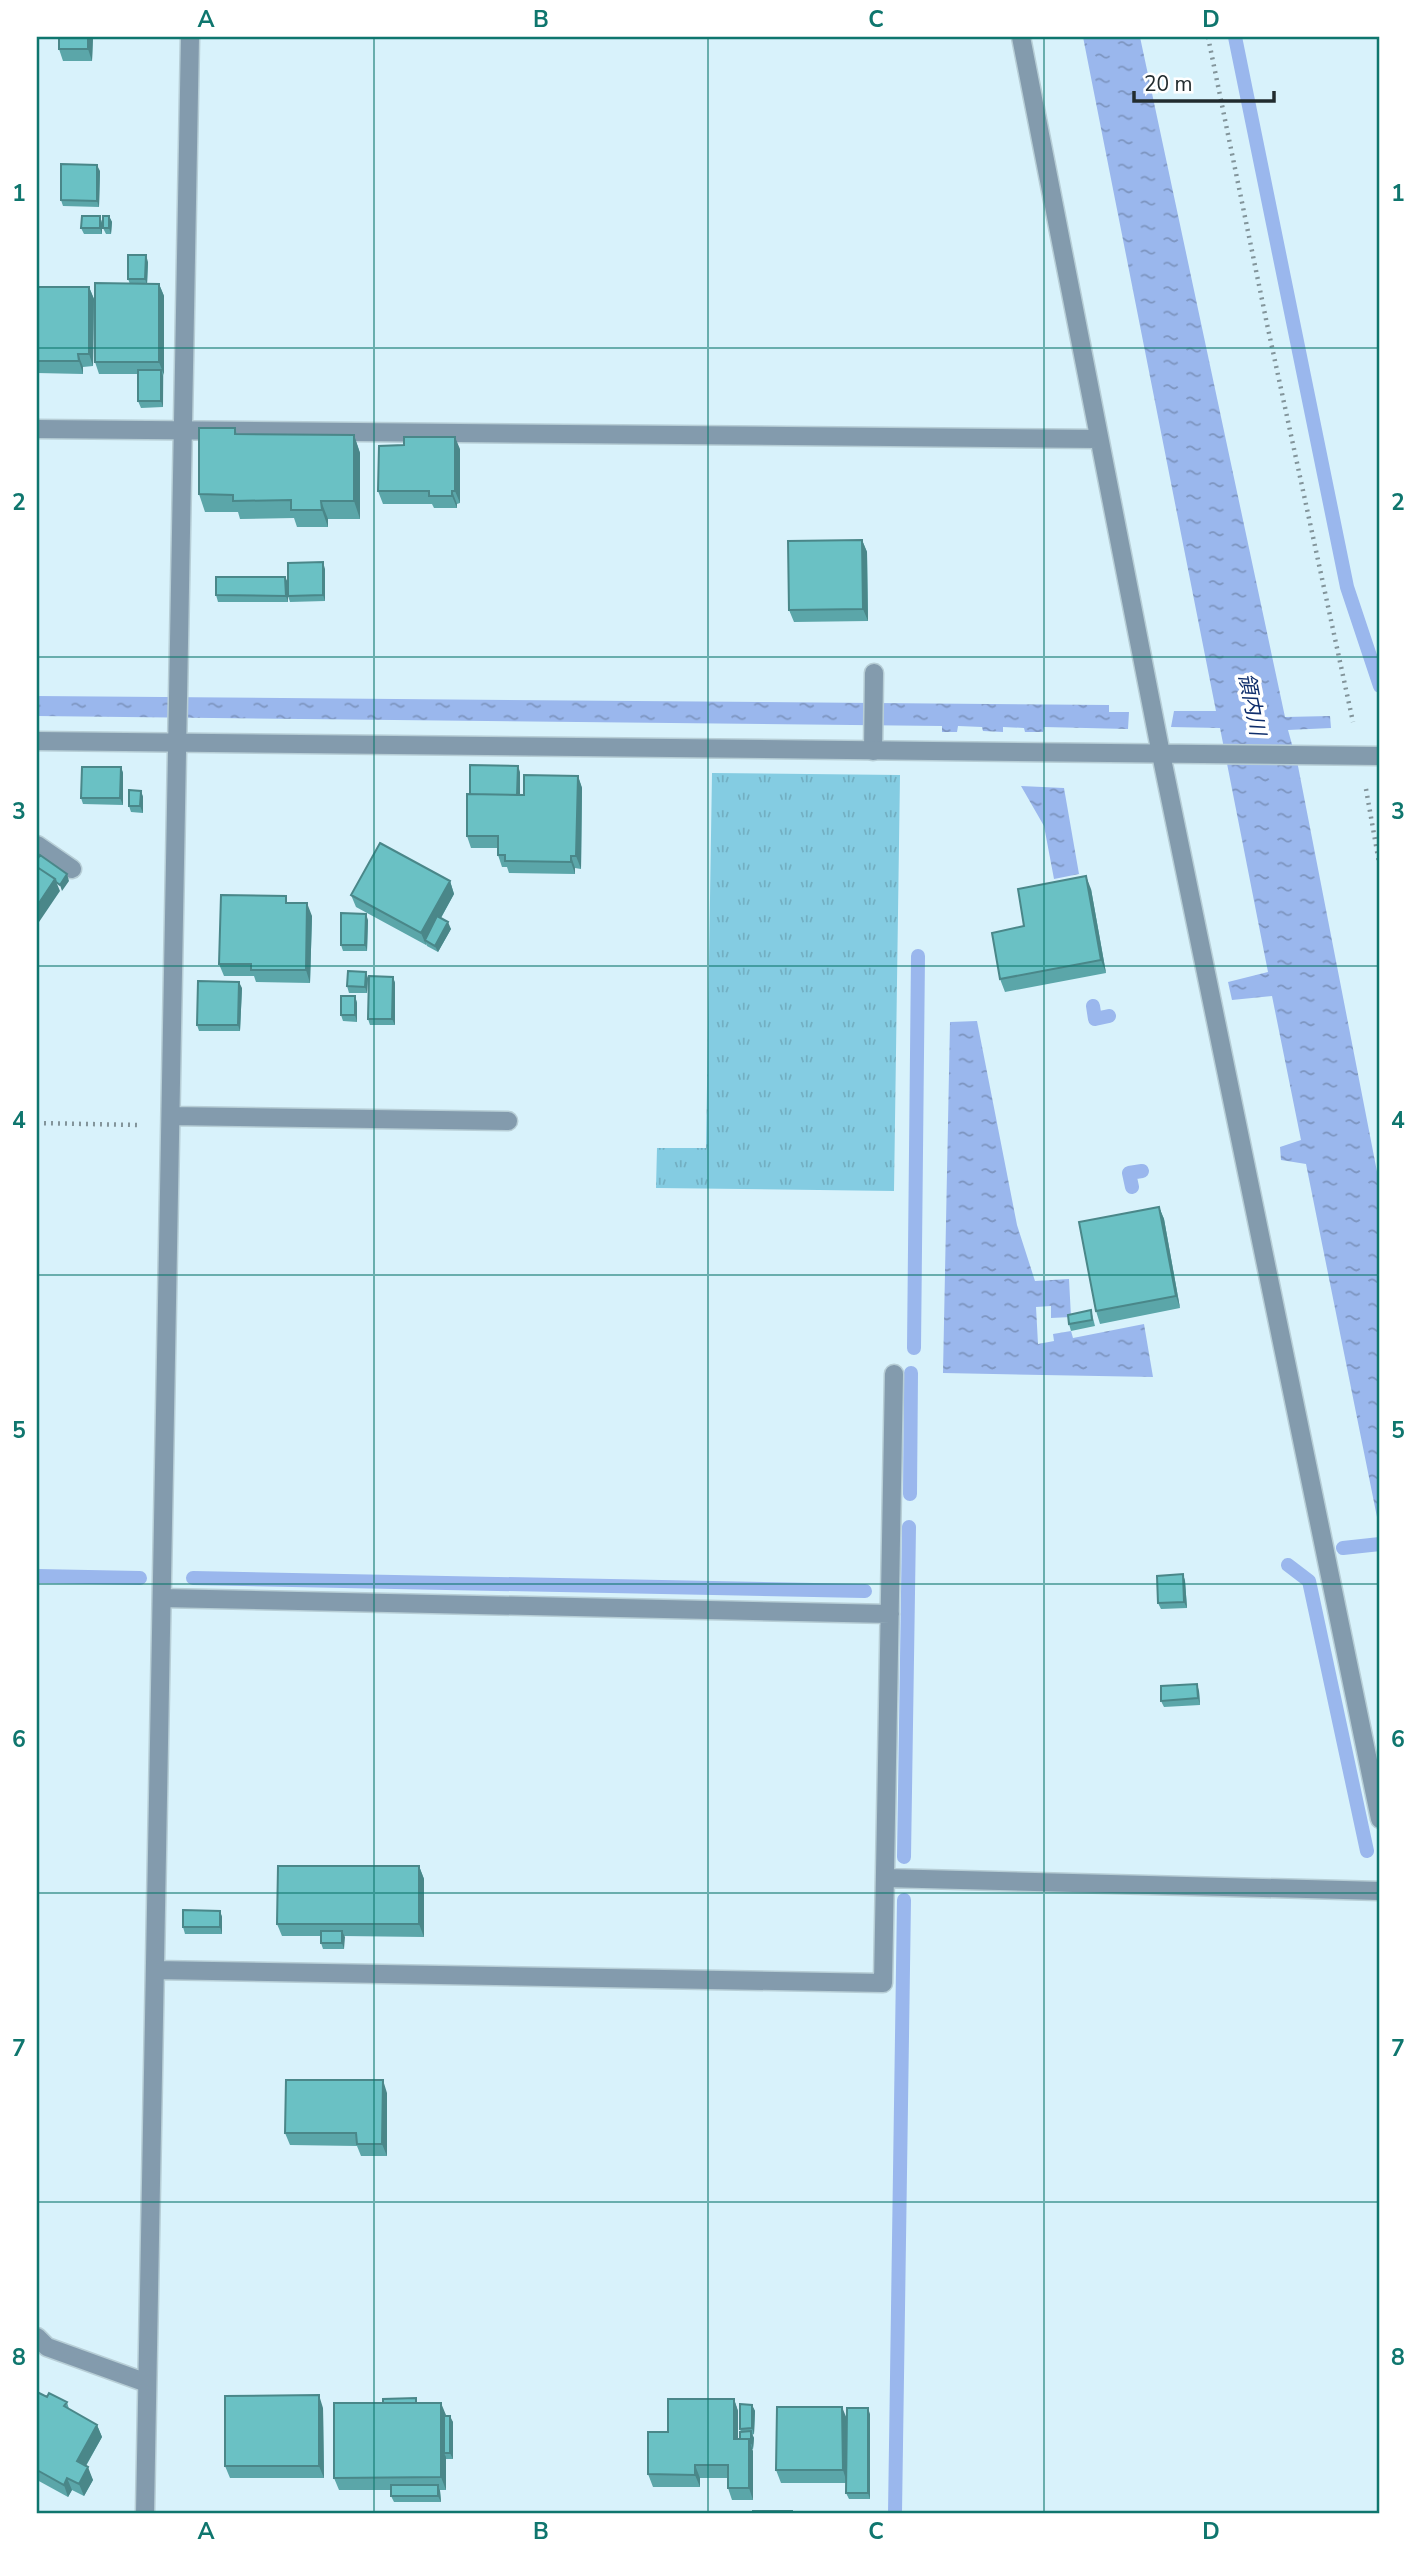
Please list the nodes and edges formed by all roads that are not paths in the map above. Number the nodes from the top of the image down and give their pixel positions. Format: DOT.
graph roads {
  1 [pos="190,37"];
  2 [pos="1021,37"];
  3 [pos="37,429"];
  4 [pos="183,430"];
  5 [pos="1099,439"];
  6 [pos="874,673"];
  7 [pos="178,736"];
  8 [pos="37,741"];
  9 [pos="873,742"];
  10 [pos="1165,754"];
  11 [pos="1380,756"];
  12 [pos="37,845"];
  13 [pos="72,869"];
  14 [pos="171,1121"];
  15 [pos="508,1121"];
  16 [pos="894,1374"];
  17 [pos="162,1598"];
  18 [pos="890,1614"];
  19 [pos="1380,1819"];
  20 [pos="885,1878"];
  21 [pos="1380,1891"];
  22 [pos="155,1970"];
  23 [pos="37,2337"];
  24 [pos="147,2383"];
  25 [pos="145,2513"];
  1 -- 4 [label="street"];
  2 -- 5 [label="street"];
  3 -- 4 [label="street"];
  4 -- 5 [label="street"];
  4 -- 7 [label="street"];
  5 -- 10 [label="street"];
  6 -- 9 [label="street"];
  7 -- 8 [label="street"];
  7 -- 9 [label="street"];
  7 -- 14 [label="street"];
  9 -- 10 [label="street"];
  10 -- 11 [label="street"];
  10 -- 19 [label="street"];
  12 -- 13 [label="street"];
  14 -- 15 [label="street"];
  14 -- 17 [label="street"];
  16 -- 18 [label="street"];
  17 -- 18 [label="street"];
  17 -- 22 [label="street"];
  18 -- 20 [label="street"];
  20 -- 21 [label="street"];
  20 -- 22 [label="street"];
  22 -- 24 [label="street"];
  23 -- 24 [label="street"];
  24 -- 25 [label="street"];
}
